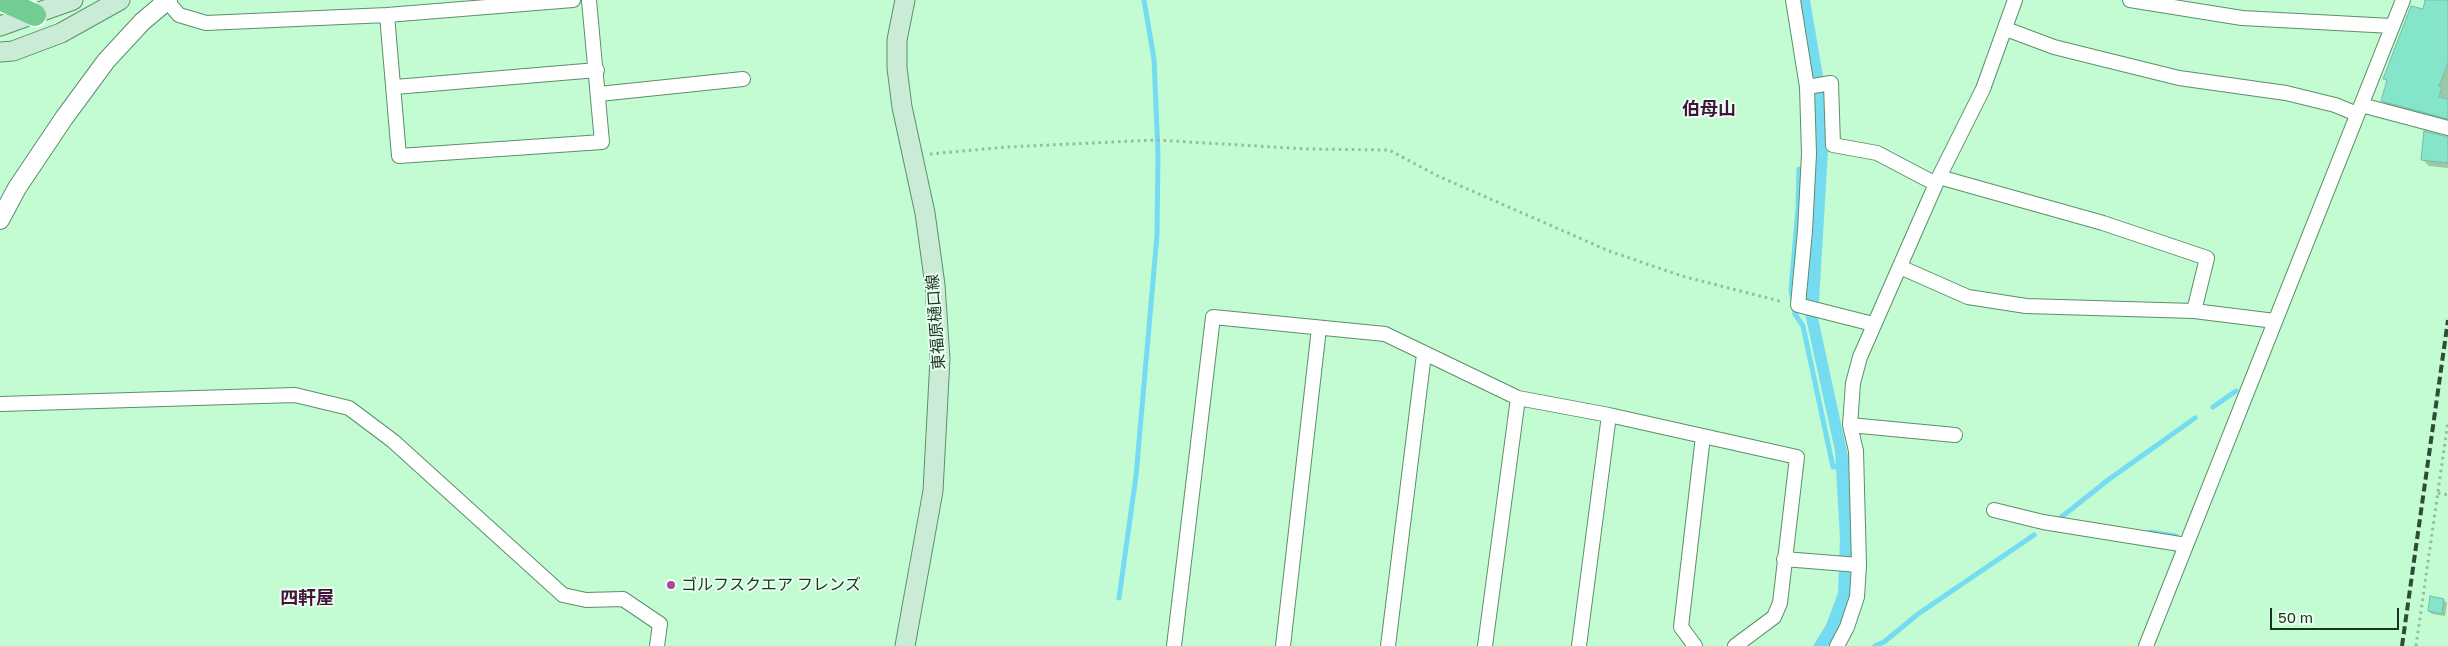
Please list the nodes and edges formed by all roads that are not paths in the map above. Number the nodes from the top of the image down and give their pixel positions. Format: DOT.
graph roads {
  1 [pos="2,0"];
  2 [pos="73,0"];
  3 [pos="120,0"];
  4 [pos="168,0"];
  5 [pos="573,0"];
  6 [pos="589,0"];
  7 [pos="905,0"];
  8 [pos="1793,0"];
  9 [pos="2015,0"];
  10 [pos="2130,0"];
  11 [pos="2403,0"];
  12 [pos="35,14"];
  13 [pos="388,15"];
  14 [pos="0,26"];
  15 [pos="2392,26"];
  16 [pos="2006,29"];
  17 [pos="0,52"];
  18 [pos="597,70"];
  19 [pos="743,79"];
  20 [pos="1815,86"];
  21 [pos="395,87"];
  22 [pos="599,94"];
  23 [pos="2359,110"];
  24 [pos="2448,128"];
  25 [pos="1937,180"];
  26 [pos="0,220"];
  27 [pos="1900,267"];
  28 [pos="2194,311"];
  29 [pos="2275,321"];
  30 [pos="1873,324"];
  31 [pos="1319,328"];
  32 [pos="1424,354"];
  33 [pos="1518,398"];
  34 [pos="0,404"];
  35 [pos="1609,415"];
  36 [pos="1850,425"];
  37 [pos="1955,435"];
  38 [pos="1703,436"];
  39 [pos="1994,510"];
  40 [pos="2186,546"];
  41 [pos="1784,559"];
  42 [pos="1858,565"];
  43 [pos="657,646"];
  44 [pos="905,646"];
  45 [pos="1174,646"];
  46 [pos="1283,646"];
  47 [pos="1388,646"];
  48 [pos="1485,646"];
  49 [pos="1579,646"];
  50 [pos="1695,646"];
  51 [pos="1735,646"];
  52 [pos="1837,646"];
  53 [pos="2146,646"];
  1 -- 12 [label="highway"];
  2 -- 12 [label="main road"];
  3 -- 17 [label="main road"];
  4 -- 13 [label="street"];
  4 -- 26 [label="street"];
  5 -- 13 [label="street"];
  6 -- 18 [label="street"];
  7 -- 44 [label="main road, 東福原樋口線"];
  8 -- 20 [label="street"];
  9 -- 16 [label="street"];
  10 -- 15 [label="street"];
  11 -- 15 [label="street"];
  12 -- 14 [label="main road"];
  13 -- 21 [label="street"];
  15 -- 23 [label="street"];
  16 -- 23 [label="street"];
  16 -- 25 [label="street"];
  18 -- 21 [label="street"];
  18 -- 22 [label="street"];
  19 -- 22 [label="street"];
  20 -- 25 [label="street"];
  20 -- 30 [label="street"];
  21 -- 22 [label="street"];
  23 -- 24 [label="street"];
  23 -- 29 [label="street"];
  25 -- 27 [label="street"];
  25 -- 28 [label="street"];
  27 -- 28 [label="street"];
  27 -- 30 [label="street"];
  28 -- 29 [label="street"];
  29 -- 40 [label="street"];
  30 -- 36 [label="street"];
  31 -- 32 [label="street"];
  31 -- 45 [label="street"];
  31 -- 46 [label="street"];
  32 -- 33 [label="street"];
  32 -- 47 [label="street"];
  33 -- 35 [label="street"];
  33 -- 48 [label="street"];
  34 -- 43 [label="street"];
  35 -- 38 [label="street"];
  35 -- 49 [label="street"];
  36 -- 37 [label="street"];
  36 -- 42 [label="street"];
  38 -- 41 [label="street"];
  38 -- 50 [label="street"];
  39 -- 40 [label="street"];
  40 -- 53 [label="street"];
  41 -- 42 [label="street"];
  41 -- 51 [label="street"];
  42 -- 52 [label="street"];
}
